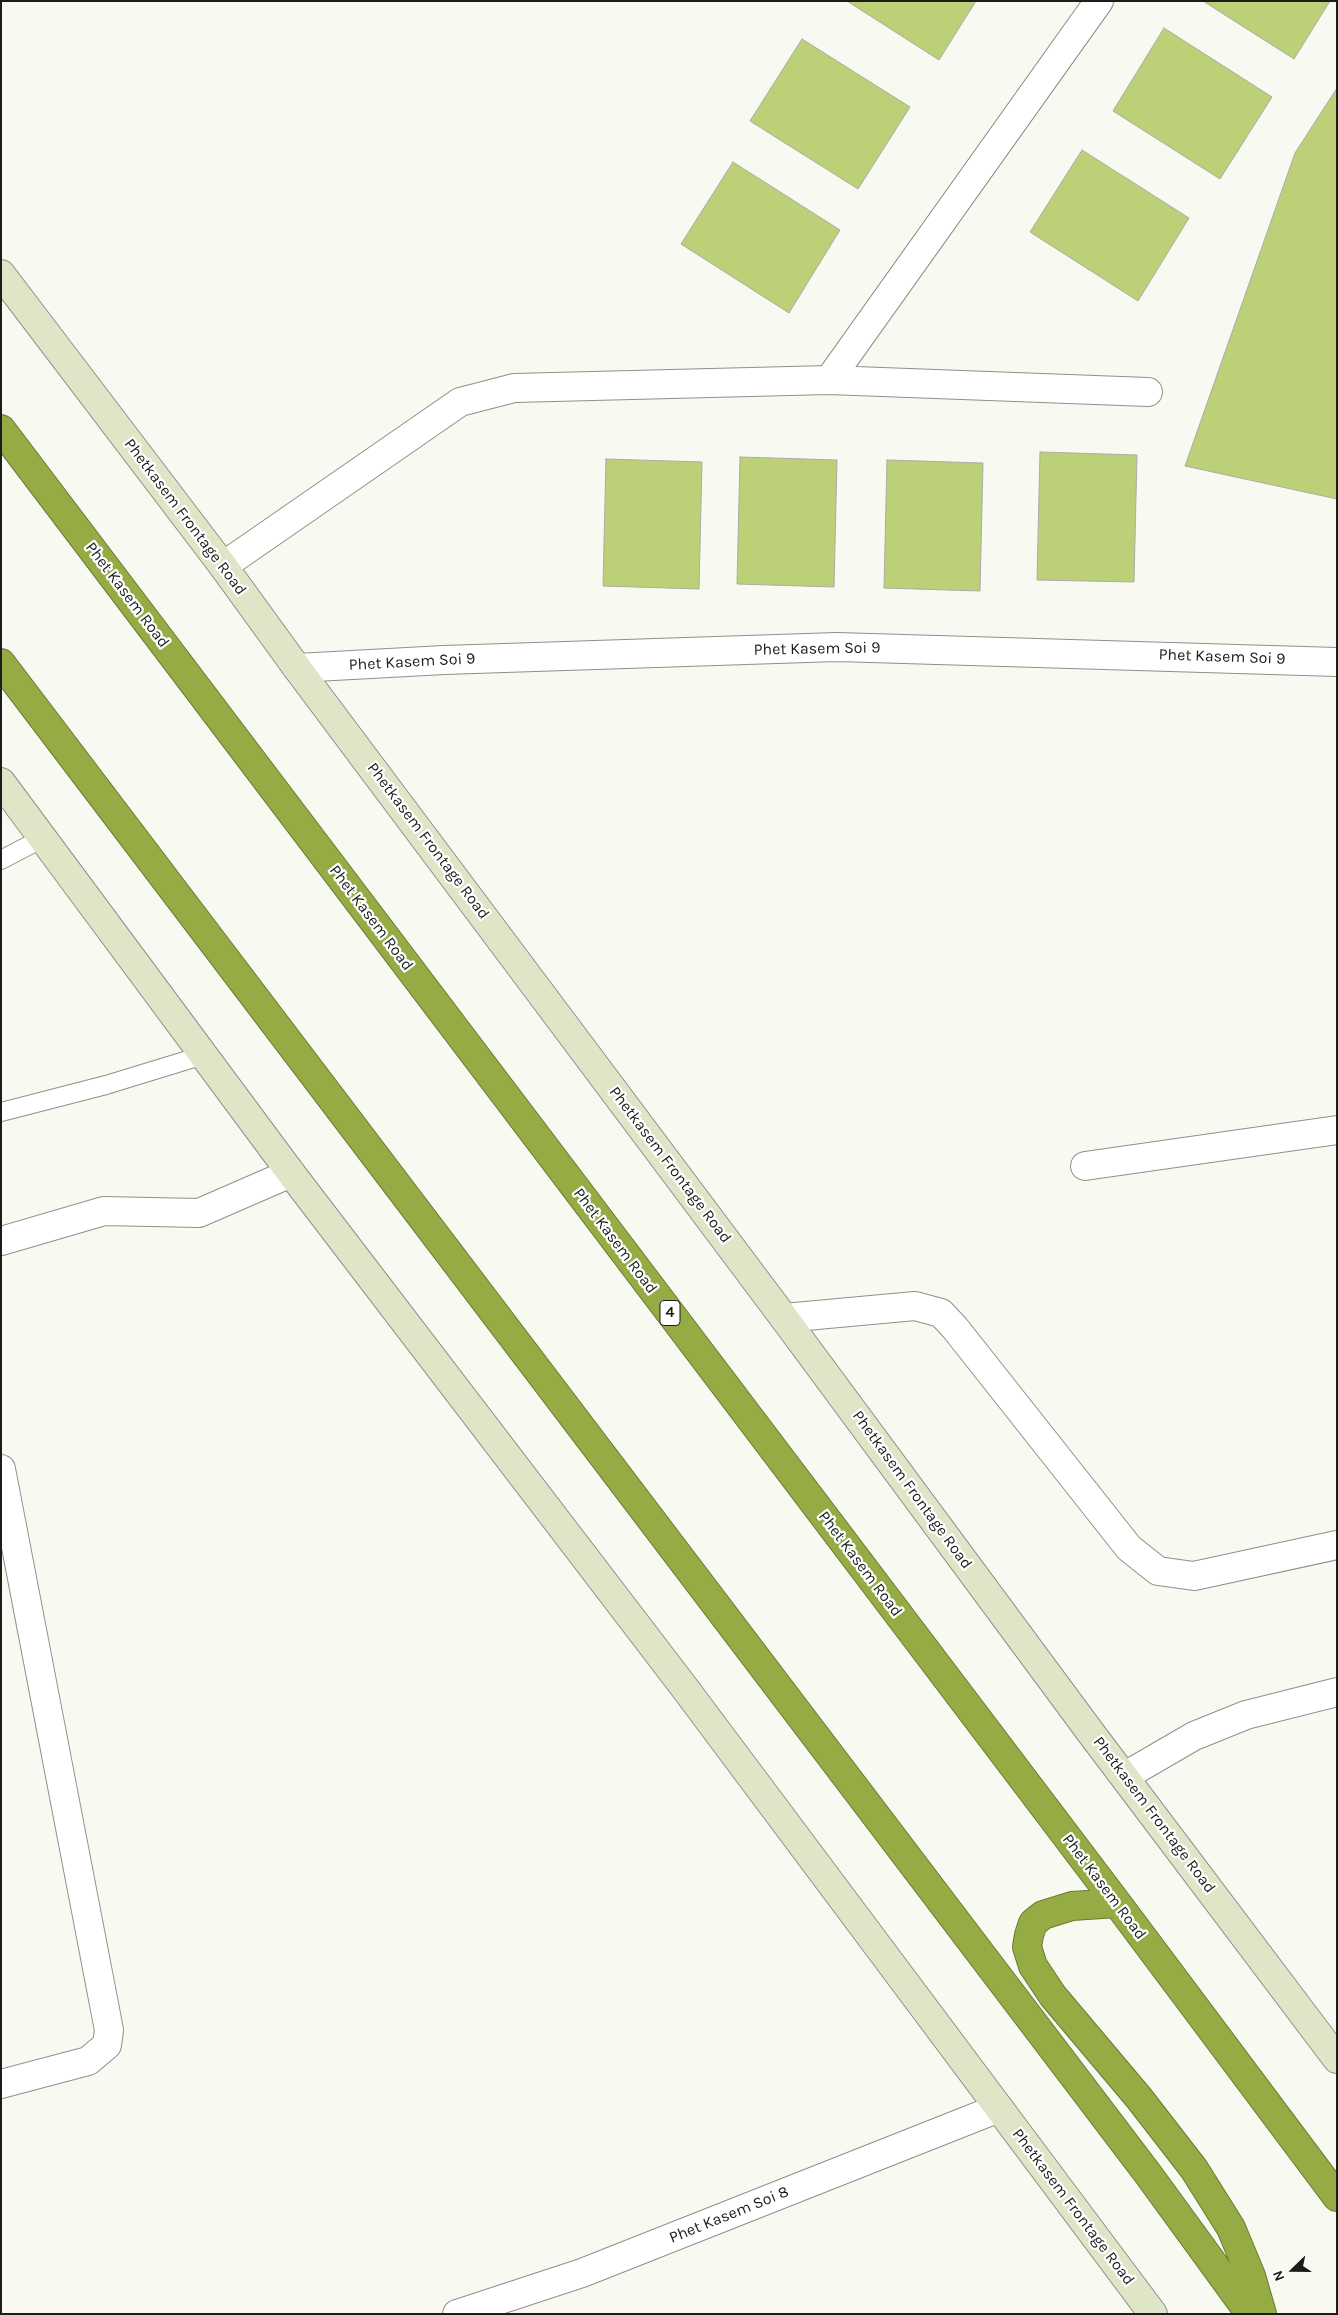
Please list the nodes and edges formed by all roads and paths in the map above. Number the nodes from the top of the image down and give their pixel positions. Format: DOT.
graph roads {
  1 [pos="1099,1"];
  2 [pos="1,274"];
  3 [pos="829,380"];
  4 [pos="1148,392"];
  5 [pos="1,429"];
  6 [pos="223,566"];
  7 [pos="1337,662"];
  8 [pos="1,663"];
  9 [pos="297,668"];
  10 [pos="1,782"];
  11 [pos="42,838"];
  12 [pos="1,860"];
  13 [pos="204,1055"];
  14 [pos="1,1112"];
  15 [pos="1337,1130"];
  16 [pos="1086,1166"];
  17 [pos="291,1173"];
  18 [pos="1,1241"];
  19 [pos="784,1318"];
  20 [pos="1,1470"];
  21 [pos="1337,1545"];
  22 [pos="1337,1692"];
  23 [pos="1126,1776"];
  24 [pos="1117,1903"];
  25 [pos="1337,2059"];
  26 [pos="1,2084"];
  27 [pos="999,2108"];
  28 [pos="1337,2197"];
  29 [pos="457,2314"];
  30 [pos="1153,2314"];
  31 [pos="1250,2314"];
  32 [pos="1262,2314"];
  1 -- 3 [label="street"];
  2 -- 6 [label="main road, Phetkasem Frontage Road"];
  3 -- 4 [label="street"];
  3 -- 6 [label="street"];
  5 -- 24 [label="highway, Phet Kasem Road / 4"];
  6 -- 9 [label="main road, Phetkasem Frontage Road"];
  7 -- 9 [label="street, Phet Kasem Soi 9"];
  8 -- 31 [label="highway"];
  9 -- 19 [label="main road, Phetkasem Frontage Road"];
  10 -- 11 [label="main road, Phetkasem Frontage Road"];
  11 -- 12 [label="lane"];
  11 -- 13 [label="main road, Phetkasem Frontage Road"];
  13 -- 14 [label="lane"];
  13 -- 17 [label="main road, Phetkasem Frontage Road"];
  15 -- 16 [label="street"];
  17 -- 18 [label="street"];
  17 -- 27 [label="main road, Phetkasem Frontage Road"];
  19 -- 21 [label="street"];
  19 -- 23 [label="main road, Phetkasem Frontage Road"];
  20 -- 26 [label="street"];
  22 -- 23 [label="street"];
  23 -- 25 [label="main road, Phetkasem Frontage Road"];
  24 -- 28 [label="highway, Phet Kasem Road / 4"];
  24 -- 32 [label="highway"];
  27 -- 29 [label="street, Phet Kasem Soi 8"];
  27 -- 30 [label="main road, Phetkasem Frontage Road"];
}
